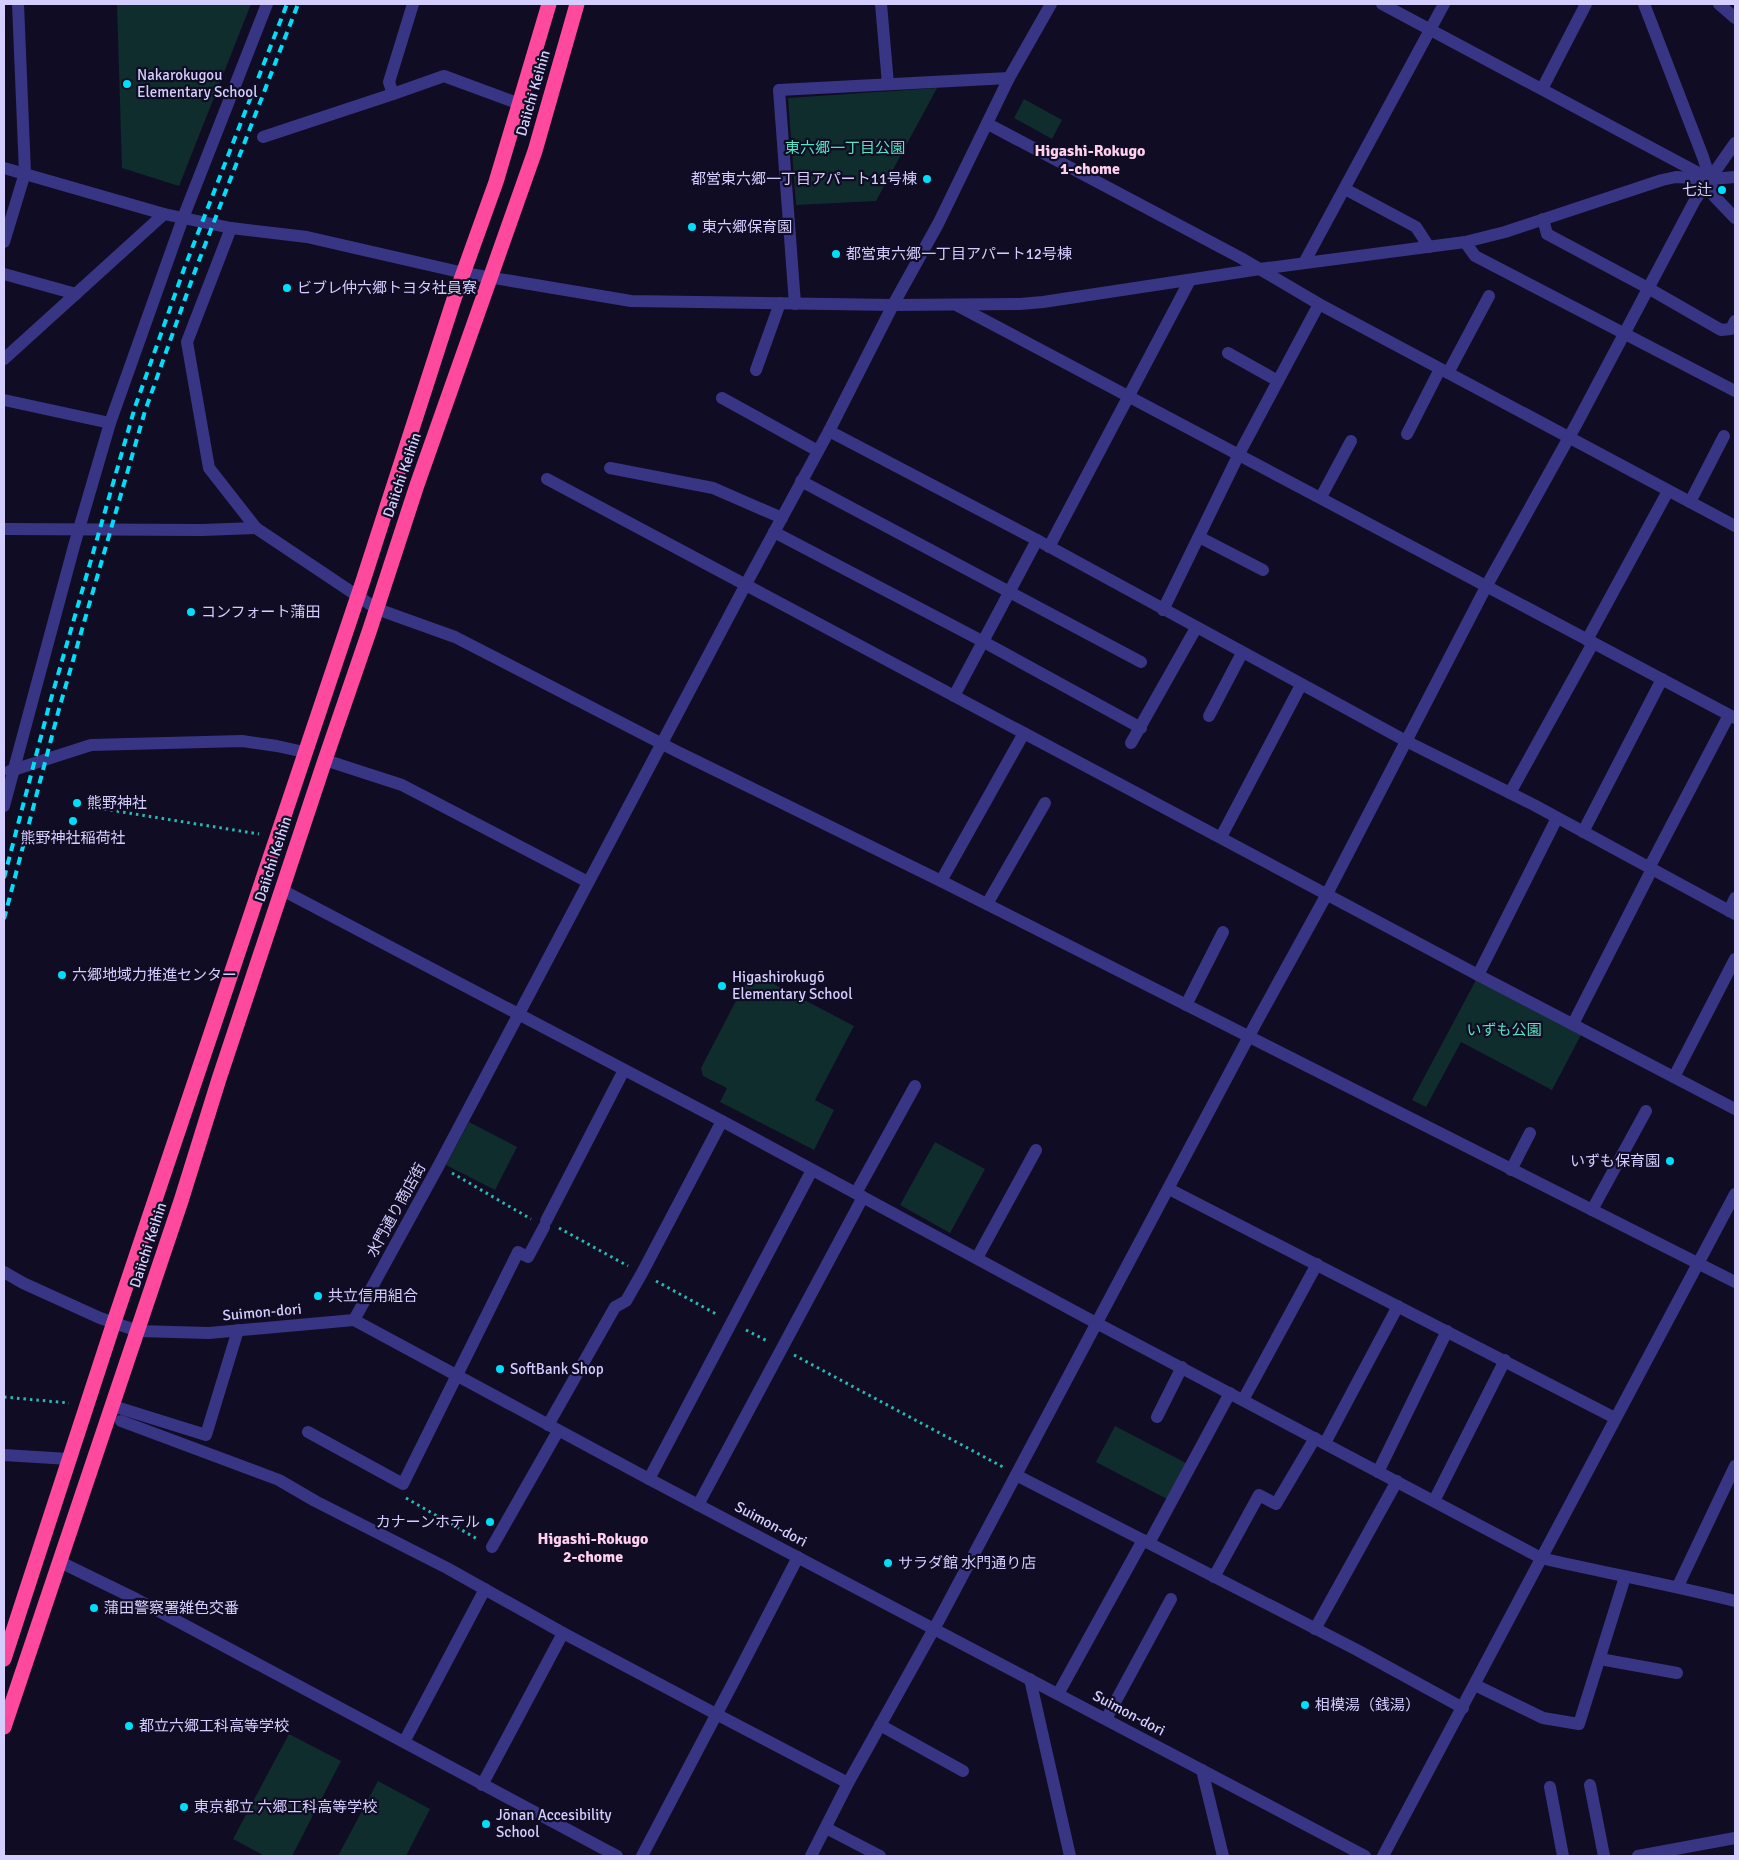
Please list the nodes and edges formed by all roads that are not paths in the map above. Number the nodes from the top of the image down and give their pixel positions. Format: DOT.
graph roads {
  1 [pos="18,4"];
  2 [pos="267,4"];
  3 [pos="413,4"];
  4 [pos="549,4"];
  5 [pos="577,4"];
  6 [pos="881,4"];
  7 [pos="1052,4"];
  8 [pos="1382,4"];
  9 [pos="1444,4"];
  10 [pos="1586,4"];
  11 [pos="1644,4"];
  12 [pos="1720,4"];
  13 [pos="1735,18"];
  14 [pos="1430,29"];
  15 [pos="1010,78"];
  16 [pos="888,84"];
  17 [pos="1542,89"];
  18 [pos="393,94"];
  19 [pos="520,104"];
  20 [pos="988,124"];
  21 [pos="263,137"];
  22 [pos="1735,143"];
  23 [pos="4,168"];
  24 [pos="25,173"];
  25 [pos="1735,178"];
  26 [pos="1710,179"];
  27 [pos="1345,189"];
  28 [pos="164,214"];
  29 [pos="182,218"];
  30 [pos="1735,218"];
  31 [pos="1543,220"];
  32 [pos="232,228"];
  33 [pos="4,242"];
  34 [pos="1465,242"];
  35 [pos="1429,247"];
  36 [pos="1304,263"];
  37 [pos="1260,269"];
  38 [pos="464,273"];
  39 [pos="4,274"];
  40 [pos="489,277"];
  41 [pos="1190,280"];
  42 [pos="1648,288"];
  43 [pos="76,294"];
  44 [pos="1489,296"];
  45 [pos="780,303"];
  46 [pos="795,304"];
  47 [pos="1320,304"];
  48 [pos="893,305"];
  49 [pos="956,305"];
  50 [pos="1735,321"];
  51 [pos="1624,334"];
  52 [pos="1228,354"];
  53 [pos="4,359"];
  54 [pos="756,370"];
  55 [pos="1444,371"];
  56 [pos="1278,381"];
  57 [pos="1735,391"];
  58 [pos="1129,397"];
  59 [pos="722,398"];
  60 [pos="4,400"];
  61 [pos="110,423"];
  62 [pos="829,431"];
  63 [pos="1407,434"];
  64 [pos="1724,436"];
  65 [pos="1569,438"];
  66 [pos="1351,441"];
  67 [pos="818,451"];
  68 [pos="1239,454"];
  69 [pos="610,468"];
  70 [pos="547,479"];
  71 [pos="801,481"];
  72 [pos="1668,491"];
  73 [pos="1321,497"];
  74 [pos="1690,502"];
  75 [pos="782,518"];
  76 [pos="1735,526"];
  77 [pos="256,528"];
  78 [pos="4,529"];
  79 [pos="80,529"];
  80 [pos="774,532"];
  81 [pos="1199,537"];
  82 [pos="1037,540"];
  83 [pos="1050,548"];
  84 [pos="1263,570"];
  85 [pos="746,584"];
  86 [pos="1487,585"];
  87 [pos="1009,592"];
  88 [pos="357,596"];
  89 [pos="377,608"];
  90 [pos="1163,610"];
  91 [pos="1196,628"];
  92 [pos="982,641"];
  93 [pos="1590,642"];
  94 [pos="1242,653"];
  95 [pos="1141,662"];
  96 [pos="1662,680"];
  97 [pos="1301,685"];
  98 [pos="954,696"];
  99 [pos="1209,716"];
  100 [pos="1732,717"];
  101 [pos="1141,728"];
  102 [pos="1024,734"];
  103 [pos="1406,741"];
  104 [pos="662,743"];
  105 [pos="1132,743"];
  106 [pos="304,752"];
  107 [pos="325,760"];
  108 [pos="9,771"];
  109 [pos="1510,793"];
  110 [pos="1045,804"];
  111 [pos="4,806"];
  112 [pos="1557,818"];
  113 [pos="1583,832"];
  114 [pos="1221,837"];
  115 [pos="1651,869"];
  116 [pos="941,881"];
  117 [pos="588,882"];
  118 [pos="282,890"];
  119 [pos="1328,894"];
  120 [pos="1735,898"];
  121 [pos="987,904"];
  122 [pos="1732,912"];
  123 [pos="1223,932"];
  124 [pos="1735,959"];
  125 [pos="1478,975"];
  126 [pos="1186,1005"];
  127 [pos="518,1014"];
  128 [pos="1573,1024"];
  129 [pos="1249,1037"];
  130 [pos="624,1070"];
  131 [pos="1674,1077"];
  132 [pos="915,1086"];
  133 [pos="1735,1109"];
  134 [pos="1646,1111"];
  135 [pos="722,1122"];
  136 [pos="1530,1133"];
  137 [pos="1036,1150"];
  138 [pos="812,1170"];
  139 [pos="1511,1170"];
  140 [pos="1169,1189"];
  141 [pos="1735,1194"];
  142 [pos="860,1195"];
  143 [pos="1592,1210"];
  144 [pos="977,1258"];
  145 [pos="1317,1264"];
  146 [pos="1698,1264"];
  147 [pos="4,1272"];
  148 [pos="1735,1282"];
  149 [pos="1398,1306"];
  150 [pos="354,1320"];
  151 [pos="114,1322"];
  152 [pos="1097,1323"];
  153 [pos="138,1330"];
  154 [pos="238,1330"];
  155 [pos="1446,1331"];
  156 [pos="1504,1360"];
  157 [pos="1182,1367"];
  158 [pos="457,1375"];
  159 [pos="1230,1393"];
  160 [pos="1244,1400"];
  161 [pos="113,1406"];
  162 [pos="1157,1417"];
  163 [pos="1615,1418"];
  164 [pos="121,1421"];
  165 [pos="553,1428"];
  166 [pos="308,1432"];
  167 [pos="1320,1441"];
  168 [pos="4,1455"];
  169 [pos="69,1459"];
  170 [pos="1735,1466"];
  171 [pos="1378,1472"];
  172 [pos="1016,1475"];
  173 [pos="649,1479"];
  174 [pos="1396,1481"];
  175 [pos="1434,1501"];
  176 [pos="698,1505"];
  177 [pos="1146,1542"];
  178 [pos="492,1547"];
  179 [pos="798,1557"];
  180 [pos="1541,1558"];
  181 [pos="60,1562"];
  182 [pos="1214,1577"];
  183 [pos="1625,1577"];
  184 [pos="1678,1586"];
  185 [pos="485,1589"];
  186 [pos="1171,1600"];
  187 [pos="1735,1601"];
  188 [pos="1315,1628"];
  189 [pos="934,1630"];
  190 [pos="564,1633"];
  191 [pos="4,1659"];
  192 [pos="1600,1659"];
  193 [pos="1677,1673"];
  194 [pos="1030,1679"];
  195 [pos="1475,1685"];
  196 [pos="1058,1694"];
  197 [pos="1463,1708"];
  198 [pos="716,1714"];
  199 [pos="1106,1719"];
  200 [pos="880,1725"];
  201 [pos="4,1727"];
  202 [pos="404,1742"];
  203 [pos="1202,1770"];
  204 [pos="963,1771"];
  205 [pos="848,1783"];
  206 [pos="482,1785"];
  207 [pos="1590,1785"];
  208 [pos="1550,1787"];
  209 [pos="826,1828"];
  210 [pos="1735,1838"];
  211 [pos="1676,1853"];
  212 [pos="1662,1854"];
  213 [pos="618,1856"];
  214 [pos="642,1856"];
  215 [pos="810,1856"];
  216 [pos="880,1856"];
  217 [pos="1070,1856"];
  218 [pos="1223,1856"];
  219 [pos="1365,1856"];
  220 [pos="1383,1856"];
  221 [pos="1562,1856"];
  222 [pos="1604,1856"];
  223 [pos="1638,1856"];
  1 -- 24 [label="street"];
  2 -- 29 [label="street"];
  3 -- 18 [label="street"];
  4 -- 19 [label="highway, Daiichi Keihin"];
  5 -- 40 [label="highway, Daiichi Keihin"];
  6 -- 16 [label="street"];
  7 -- 15 [label="street, 水門通り商店街"];
  8 -- 14 [label="street"];
  9 -- 14 [label="street"];
  10 -- 17 [label="street"];
  11 -- 26 [label="street"];
  12 -- 13 [label="street"];
  14 -- 17 [label="street"];
  14 -- 27 [label="street"];
  15 -- 16 [label="street"];
  15 -- 20 [label="street, 水門通り商店街"];
  16 -- 46 [label="street"];
  17 -- 26 [label="street"];
  18 -- 19 [label="street"];
  18 -- 21 [label="street"];
  19 -- 38 [label="highway, Daiichi Keihin"];
  20 -- 37 [label="street"];
  20 -- 48 [label="street, 水門通り商店街"];
  22 -- 26 [label="street"];
  23 -- 24 [label="street"];
  24 -- 28 [label="street"];
  24 -- 33 [label="street"];
  25 -- 26 [label="street"];
  26 -- 30 [label="street"];
  26 -- 31 [label="street"];
  26 -- 42 [label="street"];
  27 -- 35 [label="street"];
  27 -- 36 [label="street"];
  28 -- 29 [label="street"];
  28 -- 43 [label="street"];
  29 -- 32 [label="street"];
  29 -- 61 [label="street"];
  31 -- 34 [label="street"];
  31 -- 42 [label="street"];
  32 -- 38 [label="street"];
  32 -- 77 [label="street"];
  34 -- 35 [label="street"];
  34 -- 51 [label="street"];
  35 -- 36 [label="street"];
  36 -- 37 [label="street"];
  37 -- 41 [label="street"];
  37 -- 47 [label="street"];
  38 -- 40 [label="street"];
  38 -- 88 [label="highway, Daiichi Keihin"];
  39 -- 43 [label="street"];
  40 -- 45 [label="street"];
  40 -- 89 [label="highway, Daiichi Keihin"];
  41 -- 49 [label="street"];
  41 -- 58 [label="street"];
  42 -- 50 [label="street"];
  42 -- 51 [label="street"];
  43 -- 53 [label="street"];
  44 -- 55 [label="street"];
  45 -- 46 [label="street"];
  45 -- 54 [label="street"];
  46 -- 48 [label="street"];
  47 -- 55 [label="street"];
  47 -- 56 [label="street"];
  48 -- 49 [label="street"];
  48 -- 62 [label="street, 水門通り商店街"];
  49 -- 58 [label="street"];
  51 -- 57 [label="street"];
  51 -- 65 [label="street"];
  52 -- 56 [label="street"];
  55 -- 63 [label="street"];
  55 -- 65 [label="street"];
  56 -- 68 [label="street"];
  58 -- 68 [label="street"];
  58 -- 83 [label="street"];
  59 -- 67 [label="street"];
  60 -- 61 [label="street"];
  61 -- 79 [label="street"];
  62 -- 67 [label="street, 水門通り商店街"];
  62 -- 82 [label="street"];
  64 -- 74 [label="street"];
  65 -- 72 [label="street"];
  65 -- 86 [label="street"];
  66 -- 73 [label="street"];
  67 -- 71 [label="street, 水門通り商店街"];
  68 -- 73 [label="street"];
  68 -- 81 [label="street"];
  69 -- 75 [label="street"];
  70 -- 85 [label="street"];
  71 -- 75 [label="street, 水門通り商店街"];
  71 -- 87 [label="street"];
  72 -- 74 [label="street"];
  72 -- 93 [label="street"];
  73 -- 86 [label="street"];
  74 -- 76 [label="street"];
  75 -- 80 [label="street, 水門通り商店街"];
  77 -- 79 [label="street"];
  77 -- 88 [label="street"];
  78 -- 79 [label="street"];
  79 -- 108 [label="street"];
  80 -- 85 [label="street, 水門通り商店街"];
  80 -- 92 [label="street"];
  81 -- 84 [label="street"];
  81 -- 90 [label="street"];
  82 -- 83 [label="street"];
  82 -- 87 [label="street"];
  83 -- 90 [label="street"];
  85 -- 98 [label="street"];
  85 -- 104 [label="street, 水門通り商店街"];
  86 -- 93 [label="street"];
  86 -- 103 [label="street"];
  87 -- 92 [label="street"];
  87 -- 95 [label="street"];
  88 -- 89 [label="street"];
  88 -- 106 [label="highway, Daiichi Keihin"];
  89 -- 104 [label="street"];
  89 -- 107 [label="highway, Daiichi Keihin"];
  90 -- 91 [label="street"];
  91 -- 94 [label="street"];
  91 -- 101 [label="street"];
  92 -- 98 [label="street"];
  92 -- 101 [label="street"];
  93 -- 96 [label="street"];
  93 -- 109 [label="street"];
  94 -- 97 [label="street"];
  94 -- 99 [label="street"];
  96 -- 100 [label="street"];
  96 -- 113 [label="street"];
  97 -- 103 [label="street"];
  97 -- 114 [label="street"];
  98 -- 102 [label="street"];
  100 -- 115 [label="street"];
  101 -- 105 [label="street"];
  102 -- 114 [label="street"];
  102 -- 116 [label="street"];
  103 -- 109 [label="street"];
  103 -- 119 [label="street"];
  104 -- 116 [label="street"];
  104 -- 117 [label="street, 水門通り商店街"];
  106 -- 108 [label="street"];
  106 -- 151 [label="highway, Daiichi Keihin"];
  107 -- 117 [label="street"];
  107 -- 118 [label="highway, Daiichi Keihin"];
  108 -- 111 [label="street"];
  109 -- 112 [label="street"];
  110 -- 121 [label="street"];
  112 -- 113 [label="street"];
  112 -- 125 [label="street"];
  113 -- 115 [label="street"];
  114 -- 119 [label="street"];
  115 -- 122 [label="street"];
  115 -- 128 [label="street"];
  116 -- 121 [label="street"];
  117 -- 127 [label="street, 水門通り商店街"];
  118 -- 127 [label="street"];
  118 -- 153 [label="highway, Daiichi Keihin"];
  119 -- 125 [label="street"];
  119 -- 129 [label="street"];
  120 -- 122 [label="street"];
  121 -- 126 [label="street"];
  123 -- 126 [label="street"];
  124 -- 131 [label="street"];
  125 -- 128 [label="street"];
  126 -- 129 [label="street"];
  127 -- 130 [label="street"];
  127 -- 150 [label="street, 水門通り商店街"];
  128 -- 131 [label="street"];
  129 -- 139 [label="street"];
  129 -- 140 [label="street"];
  130 -- 135 [label="street"];
  130 -- 158 [label="street"];
  131 -- 133 [label="street"];
  132 -- 142 [label="street"];
  134 -- 143 [label="street"];
  135 -- 138 [label="street"];
  135 -- 165 [label="street"];
  136 -- 139 [label="street"];
  137 -- 144 [label="street"];
  138 -- 142 [label="street"];
  138 -- 173 [label="street"];
  139 -- 143 [label="street"];
  140 -- 145 [label="street"];
  140 -- 152 [label="street"];
  141 -- 146 [label="street"];
  142 -- 144 [label="street"];
  142 -- 176 [label="street"];
  143 -- 146 [label="street"];
  144 -- 152 [label="street"];
  145 -- 149 [label="street"];
  145 -- 160 [label="street"];
  146 -- 148 [label="street"];
  146 -- 163 [label="street"];
  147 -- 151 [label="street, Suimon-dori"];
  149 -- 155 [label="street"];
  149 -- 167 [label="street"];
  150 -- 154 [label="street, Suimon-dori"];
  150 -- 158 [label="street, Suimon-dori"];
  151 -- 153 [label="street, Suimon-dori"];
  151 -- 169 [label="highway, Daiichi Keihin"];
  152 -- 157 [label="street"];
  152 -- 172 [label="street"];
  153 -- 154 [label="street, Suimon-dori"];
  153 -- 161 [label="highway, Daiichi Keihin"];
  154 -- 161 [label="street"];
  155 -- 156 [label="street"];
  155 -- 171 [label="street"];
  156 -- 163 [label="street"];
  156 -- 175 [label="street"];
  157 -- 159 [label="street"];
  157 -- 162 [label="street"];
  158 -- 165 [label="street, Suimon-dori"];
  158 -- 166 [label="street"];
  159 -- 160 [label="street"];
  159 -- 177 [label="street"];
  160 -- 167 [label="street"];
  161 -- 181 [label="highway, Daiichi Keihin"];
  163 -- 180 [label="street"];
  164 -- 185 [label="street"];
  165 -- 173 [label="street, Suimon-dori"];
  165 -- 178 [label="street"];
  167 -- 171 [label="street"];
  167 -- 182 [label="street"];
  168 -- 169 [label="street"];
  169 -- 191 [label="highway, Daiichi Keihin"];
  170 -- 184 [label="street"];
  171 -- 174 [label="street"];
  172 -- 177 [label="street"];
  172 -- 189 [label="street"];
  173 -- 176 [label="street, Suimon-dori"];
  174 -- 175 [label="street"];
  174 -- 188 [label="street"];
  175 -- 180 [label="street"];
  176 -- 179 [label="street, Suimon-dori"];
  177 -- 182 [label="street"];
  177 -- 196 [label="street"];
  179 -- 189 [label="street, Suimon-dori"];
  179 -- 198 [label="street"];
  180 -- 183 [label="street"];
  180 -- 195 [label="street"];
  181 -- 201 [label="highway, Daiichi Keihin"];
  181 -- 202 [label="street"];
  182 -- 188 [label="street"];
  183 -- 184 [label="street"];
  183 -- 192 [label="street"];
  184 -- 187 [label="street"];
  185 -- 190 [label="street"];
  185 -- 202 [label="street"];
  186 -- 199 [label="street"];
  188 -- 197 [label="street"];
  189 -- 194 [label="street, Suimon-dori"];
  189 -- 200 [label="street"];
  190 -- 198 [label="street"];
  190 -- 206 [label="street"];
  192 -- 193 [label="street"];
  192 -- 195 [label="street"];
  194 -- 196 [label="street, Suimon-dori"];
  194 -- 217 [label="street"];
  195 -- 197 [label="street"];
  196 -- 199 [label="street, Suimon-dori"];
  197 -- 220 [label="street"];
  198 -- 205 [label="street"];
  198 -- 214 [label="street"];
  199 -- 203 [label="street, Suimon-dori"];
  200 -- 204 [label="street"];
  200 -- 205 [label="street"];
  202 -- 206 [label="street"];
  203 -- 218 [label="street"];
  203 -- 219 [label="street, Suimon-dori"];
  205 -- 209 [label="street"];
  206 -- 213 [label="street"];
  207 -- 222 [label="street"];
  208 -- 221 [label="street"];
  209 -- 215 [label="street"];
  209 -- 216 [label="street"];
  210 -- 211 [label="street"];
  211 -- 212 [label="street"];
  212 -- 223 [label="street"];
}
